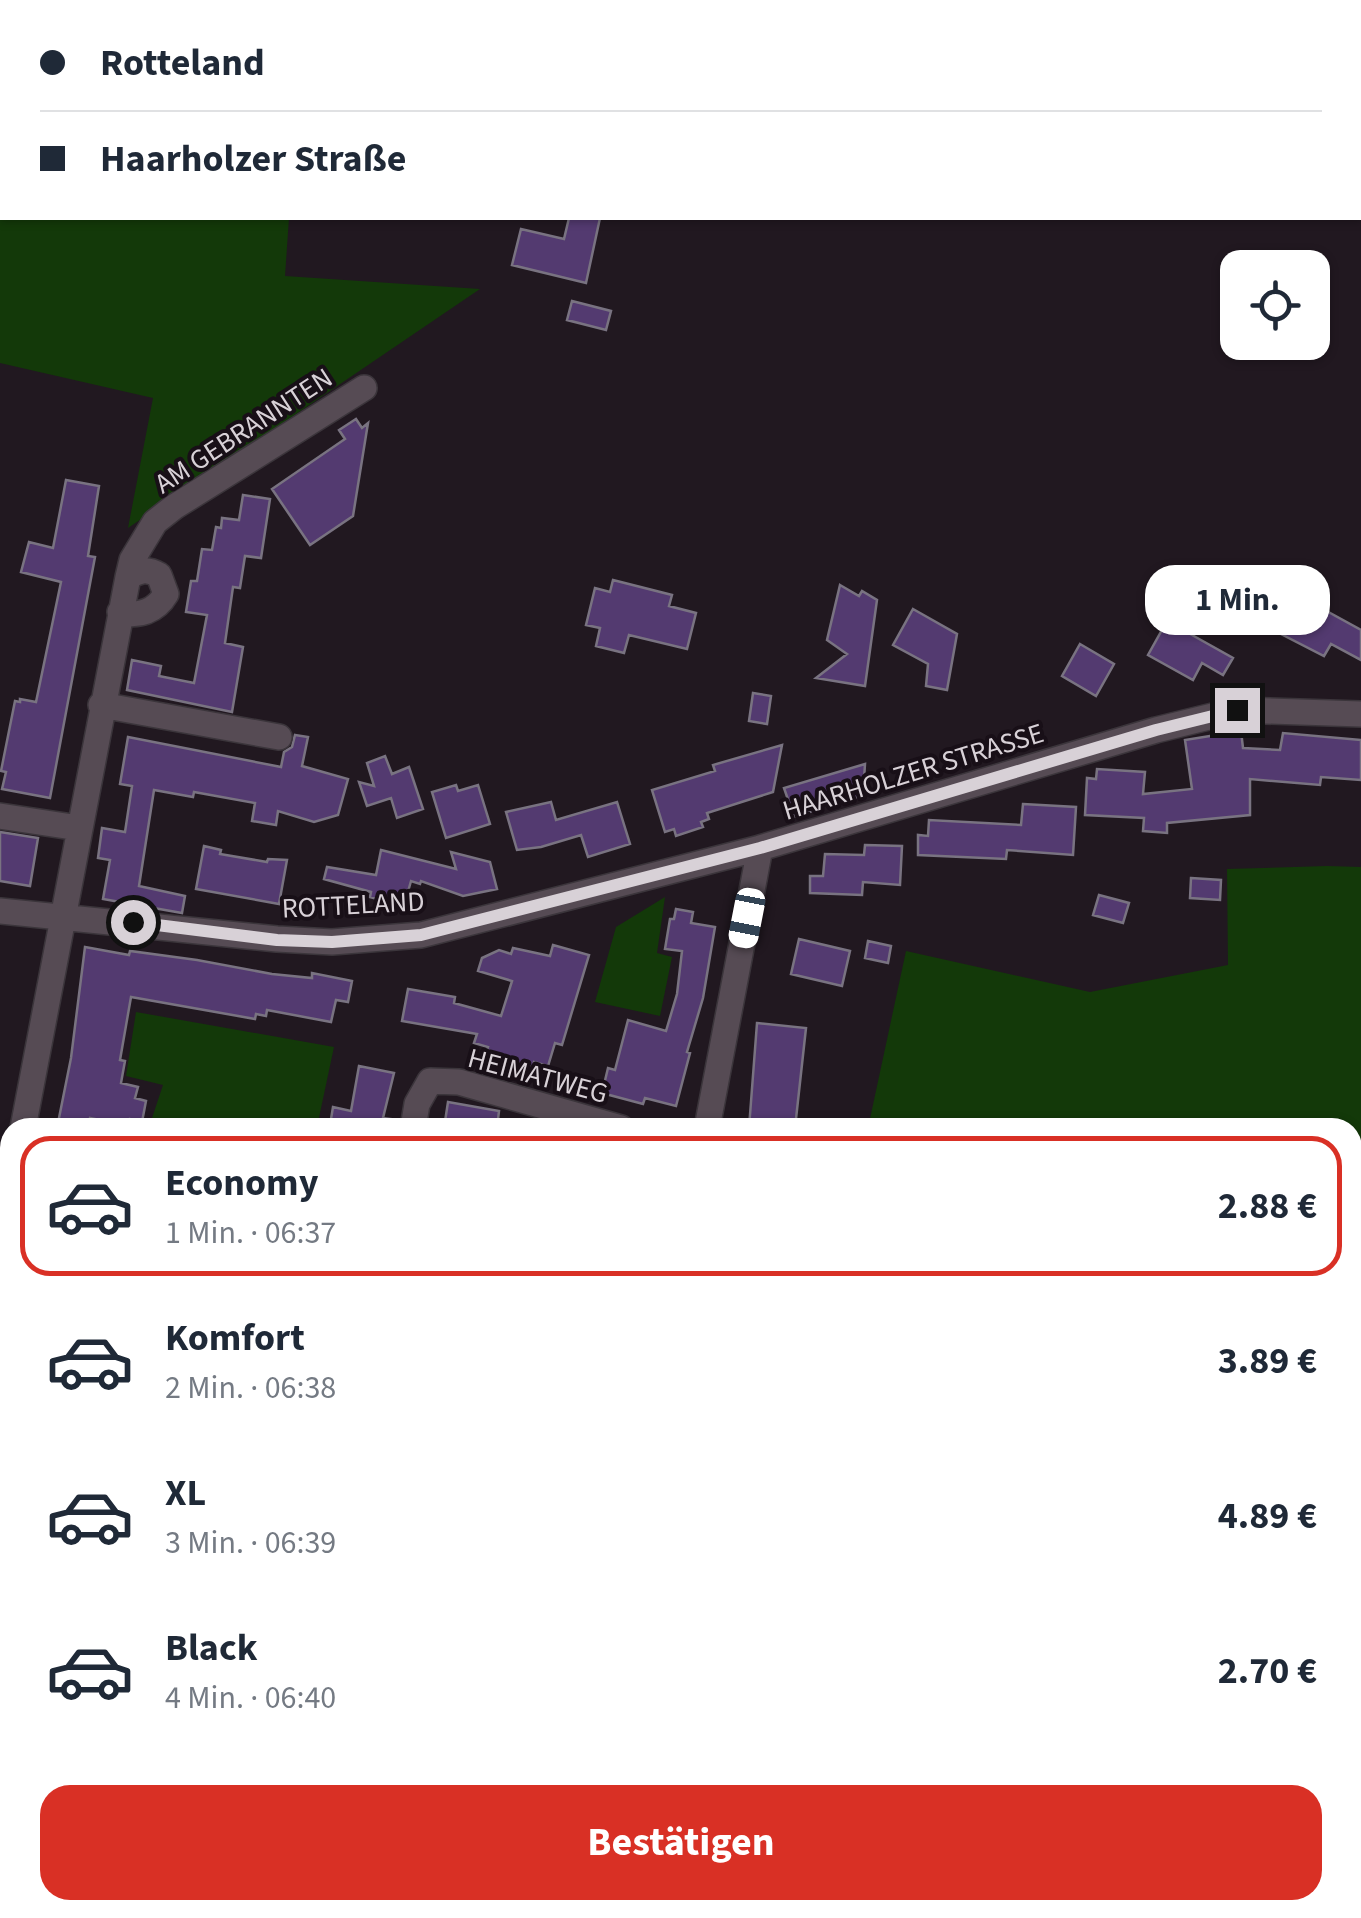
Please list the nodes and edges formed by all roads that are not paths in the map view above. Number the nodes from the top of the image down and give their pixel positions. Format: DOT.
graph roads {
  1 [pos="364,388"];
  2 [pos="128,576"];
  3 [pos="120,612"];
  4 [pos="101,706"];
  5 [pos="1361,714"];
  6 [pos="279,738"];
  7 [pos="0,816"];
  8 [pos="79,828"];
  9 [pos="760,848"];
  10 [pos="0,911"];
  11 [pos="63,915"];
  12 [pos="25,1118"];
  13 [pos="414,1118"];
  14 [pos="587,1118"];
  15 [pos="709,1118"];
  1 -- 2 [label="street, AM GEBRANNTEN"];
  2 -- 3 [label="street, AM GEBRANNTEN"];
  2 -- 3 [label="street"];
  3 -- 4 [label="street, AM GEBRANNTEN"];
  4 -- 6 [label="street"];
  4 -- 8 [label="street, AM GEBRANNTEN"];
  5 -- 9 [label="street, HAARHOLZER STRASSE"];
  7 -- 8 [label="street"];
  8 -- 11 [label="street, AM GEBRANNTEN"];
  9 -- 11 [label="street, ROTTELAND"];
  9 -- 15 [label="street, HAARHOLZER STRASSE"];
  10 -- 11 [label="street, ROTTELAND"];
  11 -- 12 [label="street, AM GEBRANNTEN"];
  13 -- 14 [label="street, HEIMATWEG"];
}
